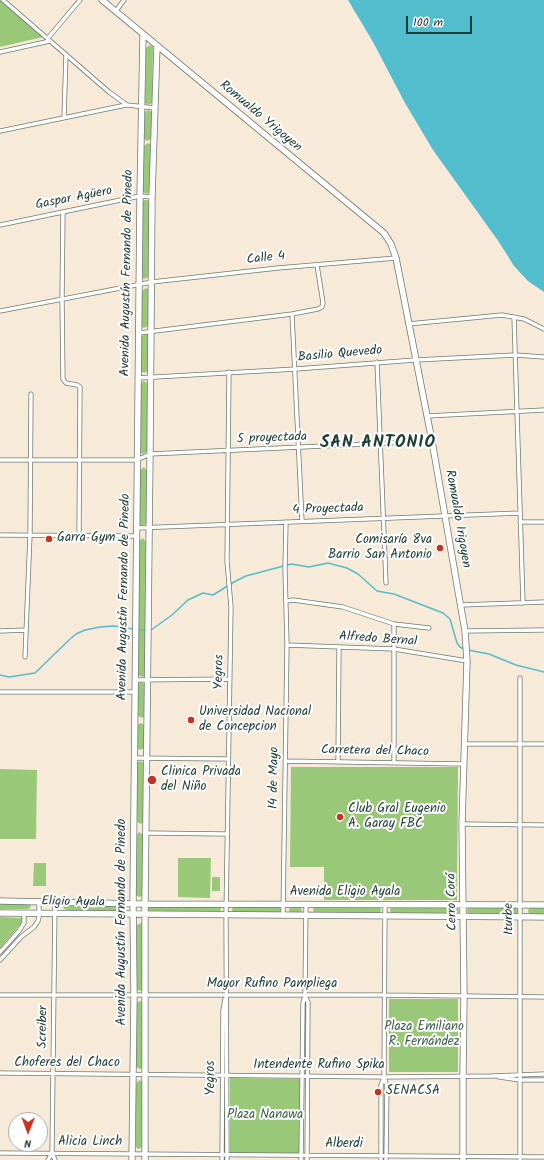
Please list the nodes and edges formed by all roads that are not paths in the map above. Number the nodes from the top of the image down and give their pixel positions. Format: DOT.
graph roads {
  1 [pos="3,0"];
  2 [pos="80,0"];
  3 [pos="102,0"];
  4 [pos="124,0"];
  5 [pos="116,11"];
  6 [pos="143,35"];
  7 [pos="49,40"];
  8 [pos="156,46"];
  9 [pos="0,52"];
  10 [pos="66,54"];
  11 [pos="127,105"];
  12 [pos="142,107"];
  13 [pos="155,108"];
  14 [pos="64,118"];
  15 [pos="0,131"];
  16 [pos="140,196"];
  17 [pos="152,197"];
  18 [pos="63,212"];
  19 [pos="0,225"];
  20 [pos="396,258"];
  21 [pos="317,264"];
  22 [pos="152,282"];
  23 [pos="139,284"];
  24 [pos="62,299"];
  25 [pos="0,311"];
  26 [pos="292,314"];
  27 [pos="514,317"];
  28 [pos="408,324"];
  29 [pos="544,329"];
  30 [pos="151,332"];
  31 [pos="139,333"];
  32 [pos="515,355"];
  33 [pos="544,357"];
  34 [pos="415,360"];
  35 [pos="377,362"];
  36 [pos="296,369"];
  37 [pos="229,372"];
  38 [pos="151,377"];
  39 [pos="138,378"];
  40 [pos="31,394"];
  41 [pos="544,410"];
  42 [pos="516,411"];
  43 [pos="427,416"];
  44 [pos="432,441"];
  45 [pos="381,444"];
  46 [pos="298,448"];
  47 [pos="228,450"];
  48 [pos="150,454"];
  49 [pos="0,460"];
  50 [pos="31,460"];
  51 [pos="81,460"];
  52 [pos="137,460"];
  53 [pos="520,513"];
  54 [pos="445,516"];
  55 [pos="383,518"];
  56 [pos="302,521"];
  57 [pos="286,522"];
  58 [pos="520,522"];
  59 [pos="544,522"];
  60 [pos="227,524"];
  61 [pos="149,527"];
  62 [pos="137,528"];
  63 [pos="0,536"];
  64 [pos="30,536"];
  65 [pos="79,536"];
  66 [pos="137,536"];
  67 [pos="386,583"];
  68 [pos="286,601"];
  69 [pos="544,602"];
  70 [pos="523,603"];
  71 [pos="461,605"];
  72 [pos="394,624"];
  73 [pos="429,628"];
  74 [pos="0,630"];
  75 [pos="26,630"];
  76 [pos="544,630"];
  77 [pos="465,631"];
  78 [pos="466,643"];
  79 [pos="287,645"];
  80 [pos="339,647"];
  81 [pos="394,649"];
  82 [pos="25,657"];
  83 [pos="467,661"];
  84 [pos="520,678"];
  85 [pos="135,680"];
  86 [pos="148,680"];
  87 [pos="230,680"];
  88 [pos="0,692"];
  89 [pos="135,692"];
  90 [pos="465,744"];
  91 [pos="520,744"];
  92 [pos="544,744"];
  93 [pos="134,758"];
  94 [pos="147,758"];
  95 [pos="228,759"];
  96 [pos="285,761"];
  97 [pos="338,762"];
  98 [pos="394,763"];
  99 [pos="464,764"];
  100 [pos="462,824"];
  101 [pos="520,824"];
  102 [pos="544,824"];
  103 [pos="146,833"];
  104 [pos="227,834"];
  105 [pos="0,901"];
  106 [pos="39,901"];
  107 [pos="55,902"];
  108 [pos="133,903"];
  109 [pos="227,903"];
  110 [pos="145,904"];
  111 [pos="283,904"];
  112 [pos="306,904"];
  113 [pos="385,904"];
  114 [pos="464,905"];
  115 [pos="544,905"];
  116 [pos="520,906"];
  117 [pos="0,913"];
  118 [pos="24,913"];
  119 [pos="39,914"];
  120 [pos="55,914"];
  121 [pos="133,915"];
  122 [pos="146,915"];
  123 [pos="226,915"];
  124 [pos="283,916"];
  125 [pos="306,916"];
  126 [pos="385,916"];
  127 [pos="464,917"];
  128 [pos="520,917"];
  129 [pos="544,917"];
  130 [pos="0,952"];
  131 [pos="0,960"];
  132 [pos="385,995"];
  133 [pos="0,996"];
  134 [pos="54,996"];
  135 [pos="134,996"];
  136 [pos="146,996"];
  137 [pos="226,996"];
  138 [pos="306,996"];
  139 [pos="464,996"];
  140 [pos="520,997"];
  141 [pos="544,997"];
  142 [pos="53,1073"];
  143 [pos="0,1074"];
  144 [pos="133,1074"];
  145 [pos="145,1074"];
  146 [pos="520,1074"];
  147 [pos="544,1074"];
  148 [pos="222,1076"];
  149 [pos="227,1076"];
  150 [pos="302,1076"];
  151 [pos="308,1076"];
  152 [pos="463,1076"];
  153 [pos="492,1076"];
  154 [pos="384,1077"];
  155 [pos="520,1080"];
  156 [pos="544,1080"];
  157 [pos="0,1153"];
  158 [pos="52,1153"];
  159 [pos="222,1155"];
  160 [pos="228,1155"];
  161 [pos="381,1155"];
  162 [pos="132,1157"];
  163 [pos="145,1157"];
  164 [pos="544,1157"];
  165 [pos="301,1158"];
  166 [pos="307,1158"];
  167 [pos="386,1158"];
  168 [pos="463,1158"];
  169 [pos="520,1158"];
  170 [pos="48,1160"];
  171 [pos="54,1160"];
  172 [pos="222,1160"];
  173 [pos="227,1160"];
  174 [pos="381,1160"];
  1 -- 7 [label="street"];
  2 -- 7 [label="street"];
  3 -- 5 [label="street, Romualdo Yrigoyen"];
  4 -- 5 [label="street"];
  5 -- 6 [label="street, Romualdo Yrigoyen"];
  6 -- 8 [label="street, Romualdo Yrigoyen"];
  6 -- 12 [label="street, Avenida Augustín Fernando de Pinedo"];
  7 -- 9 [label="street"];
  7 -- 10 [label="street"];
  8 -- 13 [label="street, Avenida Augustín Fernando de Pinedo"];
  8 -- 20 [label="street, Romualdo Yrigoyen"];
  10 -- 11 [label="street"];
  10 -- 14 [label="street"];
  11 -- 12 [label="street"];
  11 -- 14 [label="street"];
  12 -- 13 [label="street"];
  12 -- 16 [label="street, Avenida Augustín Fernando de Pinedo"];
  13 -- 17 [label="street, Avenida Augustín Fernando de Pinedo"];
  14 -- 15 [label="street"];
  16 -- 17 [label="street, Gaspar Agüero"];
  16 -- 18 [label="street, Gaspar Agüero"];
  16 -- 23 [label="street, Avenida Augustín Fernando de Pinedo"];
  17 -- 22 [label="street, Avenida Augustín Fernando de Pinedo"];
  18 -- 19 [label="street, Gaspar Agüero"];
  18 -- 24 [label="street"];
  20 -- 21 [label="street, Calle 4"];
  20 -- 28 [label="street, Romualdo Irigoyen"];
  21 -- 22 [label="street, Calle 4"];
  21 -- 26 [label="street"];
  22 -- 23 [label="street, Calle 4"];
  22 -- 30 [label="street, Avenida Augustín Fernando de Pinedo"];
  23 -- 24 [label="street, Calle 4"];
  23 -- 31 [label="street, Avenida Augustín Fernando de Pinedo"];
  24 -- 25 [label="street, Calle 4"];
  24 -- 51 [label="street"];
  26 -- 30 [label="street"];
  26 -- 36 [label="street"];
  27 -- 28 [label="street"];
  27 -- 29 [label="street"];
  27 -- 32 [label="street"];
  28 -- 34 [label="street, Romualdo Irigoyen"];
  30 -- 31 [label="street"];
  30 -- 38 [label="street, Avenida Augustín Fernando de Pinedo"];
  31 -- 39 [label="street, Avenida Augustín Fernando de Pinedo"];
  32 -- 33 [label="street, Basilio Quevedo"];
  32 -- 34 [label="street, Basilio Quevedo"];
  32 -- 42 [label="street"];
  34 -- 35 [label="street, Basilio Quevedo"];
  34 -- 43 [label="street, Romualdo Irigoyen"];
  35 -- 36 [label="street, Basilio Quevedo"];
  35 -- 45 [label="street"];
  36 -- 37 [label="street, Basilio Quevedo"];
  36 -- 46 [label="street"];
  37 -- 38 [label="street, Basilio Quevedo"];
  37 -- 47 [label="street, Yegros"];
  38 -- 39 [label="street, Basilio Quevedo"];
  38 -- 48 [label="street, Avenida Augustín Fernando de Pinedo"];
  39 -- 52 [label="street, Avenida Augustín Fernando de Pinedo"];
  40 -- 50 [label="street"];
  41 -- 42 [label="street"];
  42 -- 43 [label="street"];
  42 -- 53 [label="street"];
  43 -- 44 [label="street, Romualdo Irigoyen"];
  44 -- 45 [label="street, 5 proyectada"];
  44 -- 54 [label="street, Romualdo Irigoyen"];
  45 -- 46 [label="street, 5 proyectada"];
  45 -- 55 [label="street"];
  46 -- 47 [label="street, 5 proyectada"];
  46 -- 56 [label="street"];
  47 -- 48 [label="street, 5 proyectada"];
  47 -- 60 [label="street, Yegros"];
  48 -- 52 [label="street, 5 proyectada"];
  48 -- 61 [label="street, Avenida Augustín Fernando de Pinedo"];
  49 -- 50 [label="street"];
  50 -- 51 [label="street"];
  50 -- 64 [label="street"];
  51 -- 52 [label="street"];
  51 -- 65 [label="street"];
  52 -- 62 [label="street, Avenida Augustín Fernando de Pinedo"];
  53 -- 54 [label="street, 4 Proyectada"];
  53 -- 58 [label="street"];
  54 -- 55 [label="street, 4 Proyectada"];
  54 -- 71 [label="street, Romualdo Irigoyen"];
  55 -- 56 [label="street, 4 Proyectada"];
  55 -- 67 [label="street"];
  56 -- 57 [label="street, 4 Proyectada"];
  57 -- 60 [label="street, 4 Proyectada"];
  57 -- 68 [label="street, 14 de Mayo"];
  58 -- 59 [label="street"];
  58 -- 70 [label="street"];
  60 -- 61 [label="street, 4 Proyectada"];
  60 -- 87 [label="street, Yegros"];
  61 -- 62 [label="street, 4 Proyectada"];
  61 -- 86 [label="street, Avenida Augustín Fernando de Pinedo"];
  62 -- 66 [label="street, Avenida Augustín Fernando de Pinedo"];
  63 -- 64 [label="street"];
  64 -- 65 [label="street"];
  64 -- 75 [label="street"];
  65 -- 66 [label="street"];
  66 -- 85 [label="street, Avenida Augustín Fernando de Pinedo"];
  68 -- 72 [label="street"];
  68 -- 79 [label="street, 14 de Mayo"];
  69 -- 70 [label="street"];
  70 -- 71 [label="street"];
  71 -- 77 [label="street, Romualdo Irigoyen"];
  72 -- 73 [label="street"];
  72 -- 81 [label="street"];
  74 -- 75 [label="street"];
  75 -- 82 [label="street"];
  76 -- 77 [label="street"];
  77 -- 78 [label="street, Romualdo Irigoyen"];
  78 -- 83 [label="street, Cerro Corá"];
  79 -- 80 [label="street, Alfredo Bernal"];
  79 -- 96 [label="street, 14 de Mayo"];
  80 -- 81 [label="street, Alfredo Bernal"];
  80 -- 97 [label="street"];
  81 -- 83 [label="street, Alfredo Bernal"];
  81 -- 98 [label="street"];
  83 -- 90 [label="street, Cerro Corá"];
  84 -- 91 [label="street, Iturbe"];
  85 -- 86 [label="street"];
  85 -- 89 [label="street, Avenida Augustín Fernando de Pinedo"];
  86 -- 87 [label="street"];
  86 -- 94 [label="street, Avenida Augustín Fernando de Pinedo"];
  87 -- 95 [label="street, Yegros"];
  88 -- 89 [label="street"];
  89 -- 93 [label="street, Avenida Augustín Fernando de Pinedo"];
  90 -- 91 [label="street"];
  90 -- 99 [label="street, Cerro Corá"];
  91 -- 92 [label="street"];
  91 -- 101 [label="street, Iturbe"];
  93 -- 94 [label="street"];
  93 -- 108 [label="street, Avenida Augustín Fernando de Pinedo"];
  94 -- 95 [label="street"];
  94 -- 103 [label="street, Avenida Augustín Fernando de Pinedo"];
  95 -- 104 [label="street, Yegros"];
  96 -- 97 [label="street, Carretera del Chaco"];
  96 -- 111 [label="street, 14 de Mayo"];
  97 -- 98 [label="street, Carretera del Chaco"];
  98 -- 99 [label="street, Carretera del Chaco"];
  99 -- 100 [label="street, Cerro Corá"];
  100 -- 101 [label="street"];
  100 -- 114 [label="street, Cerro Corá"];
  101 -- 102 [label="street"];
  101 -- 116 [label="street, Iturbe"];
  103 -- 104 [label="street"];
  103 -- 110 [label="street, Avenida Augustín Fernando de Pinedo"];
  104 -- 109 [label="street, Yegros"];
  105 -- 106 [label="street, Eligio Ayala"];
  106 -- 107 [label="street, Eligio Ayala"];
  106 -- 119 [label="street"];
  107 -- 108 [label="street, Eligio Ayala"];
  107 -- 120 [label="street, Screiber"];
  108 -- 110 [label="street, Eligio Ayala"];
  108 -- 121 [label="street, Avenida Augustín Fernando de Pinedo"];
  109 -- 110 [label="street, Avenida Eligio Ayala"];
  109 -- 111 [label="street, Avenida Eligio Ayala"];
  109 -- 123 [label="street, Yegros"];
  110 -- 122 [label="street, Avenida Augustín Fernando de Pinedo"];
  111 -- 112 [label="street, Avenida Eligio Ayala"];
  111 -- 124 [label="street, 14 de Mayo"];
  112 -- 113 [label="street, Avenida Eligio Ayala"];
  112 -- 125 [label="street"];
  113 -- 114 [label="street, Avenida Eligio Ayala"];
  113 -- 126 [label="street"];
  114 -- 116 [label="street, Avenida Eligio Ayala"];
  114 -- 127 [label="street, Cerro Corá"];
  115 -- 116 [label="street, Avenida Eligio Ayala"];
  116 -- 128 [label="street, Iturbe"];
  117 -- 118 [label="street, Eligio Ayala"];
  118 -- 119 [label="street, Eligio Ayala"];
  118 -- 130 [label="street"];
  119 -- 120 [label="street, Eligio Ayala"];
  119 -- 131 [label="street"];
  120 -- 121 [label="street, Eligio Ayala"];
  120 -- 134 [label="street, Screiber"];
  121 -- 122 [label="street, Eligio Ayala"];
  121 -- 135 [label="street, Avenida Augustín Fernando de Pinedo"];
  122 -- 123 [label="street, Avenida Eligio Ayala"];
  122 -- 136 [label="street, Avenida Augustín Fernando de Pinedo"];
  123 -- 124 [label="street, Avenida Eligio Ayala"];
  123 -- 137 [label="street, Yegros"];
  124 -- 125 [label="street, Avenida Eligio Ayala"];
  125 -- 126 [label="street, Avenida Eligio Ayala"];
  125 -- 138 [label="street"];
  126 -- 127 [label="street, Avenida Eligio Ayala"];
  126 -- 132 [label="street"];
  127 -- 128 [label="street, Avenida Eligio Ayala"];
  127 -- 139 [label="street, Cerro Corá"];
  128 -- 129 [label="street, Avenida Eligio Ayala"];
  128 -- 140 [label="street, Iturbe"];
  132 -- 138 [label="street, Mayor Rufino Pampliega"];
  132 -- 139 [label="street, Mayor Rufino Pampliega"];
  132 -- 154 [label="street"];
  133 -- 134 [label="street, Mayor Rufino Pampliega"];
  134 -- 135 [label="street, Mayor Rufino Pampliega"];
  134 -- 142 [label="street, Screiber"];
  135 -- 136 [label="street, Mayor Rufino Pampliega"];
  135 -- 144 [label="street, Avenida Augustín Fernando de Pinedo"];
  136 -- 137 [label="street, Mayor Rufino Pampliega"];
  136 -- 145 [label="street, Avenida Augustín Fernando de Pinedo"];
  137 -- 138 [label="street, Mayor Rufino Pampliega"];
  137 -- 148 [label="street, Yegros"];
  137 -- 149 [label="street, Yegros"];
  138 -- 150 [label="street"];
  138 -- 151 [label="street"];
  139 -- 140 [label="street, Mayor Rufino Pampliega"];
  139 -- 152 [label="street, Cerro Corá"];
  140 -- 141 [label="street, Mayor Rufino Pampliega"];
  140 -- 146 [label="street, Iturbe"];
  142 -- 143 [label="street, Choferes del Chaco"];
  142 -- 144 [label="street, Choferes del Chaco"];
  142 -- 158 [label="street, Screiber"];
  144 -- 145 [label="street, Choferes del Chaco"];
  144 -- 162 [label="street, Avenida Augustín Fernando de Pinedo"];
  145 -- 148 [label="street, Intendente Rufino Spika"];
  145 -- 163 [label="street, Avenida Augustín Fernando de Pinedo"];
  146 -- 147 [label="street, Intendente Rufino Spika"];
  146 -- 153 [label="street, Intendente Rufino Spika"];
  146 -- 155 [label="street, Iturbe"];
  148 -- 149 [label="street, Intendente Rufino Spika"];
  148 -- 159 [label="street, Yegros"];
  149 -- 150 [label="street, Intendente Rufino Spika"];
  149 -- 160 [label="street, Yegros"];
  150 -- 151 [label="street, Intendente Rufino Spika"];
  150 -- 165 [label="street"];
  151 -- 154 [label="street, Intendente Rufino Spika"];
  151 -- 166 [label="street"];
  152 -- 153 [label="street, Intendente Rufino Spika"];
  152 -- 154 [label="street, Intendente Rufino Spika"];
  152 -- 168 [label="street, Cerro Corá"];
  153 -- 155 [label="street, Intendente Rufino Spika"];
  154 -- 161 [label="street"];
  154 -- 167 [label="street"];
  155 -- 156 [label="street, Intendente Rufino Spika"];
  155 -- 169 [label="street, Iturbe"];
  157 -- 158 [label="street, Alicia Linch"];
  158 -- 162 [label="street, Alicia Linch"];
  158 -- 170 [label="street, Screiber"];
  158 -- 171 [label="street, Screiber"];
  159 -- 160 [label="street, Alberdi"];
  159 -- 163 [label="street, Alberdi"];
  159 -- 172 [label="street, Yegros"];
  160 -- 165 [label="street, Alberdi"];
  160 -- 173 [label="street, Yegros"];
  161 -- 166 [label="street, Alberdi"];
  161 -- 167 [label="street, Alberdi"];
  161 -- 174 [label="street"];
  162 -- 163 [label="street, Alicia Linch"];
  164 -- 169 [label="street, Alberdi"];
  165 -- 166 [label="street, Alberdi"];
  167 -- 168 [label="street, Alberdi"];
  168 -- 169 [label="street, Alberdi"];
}
